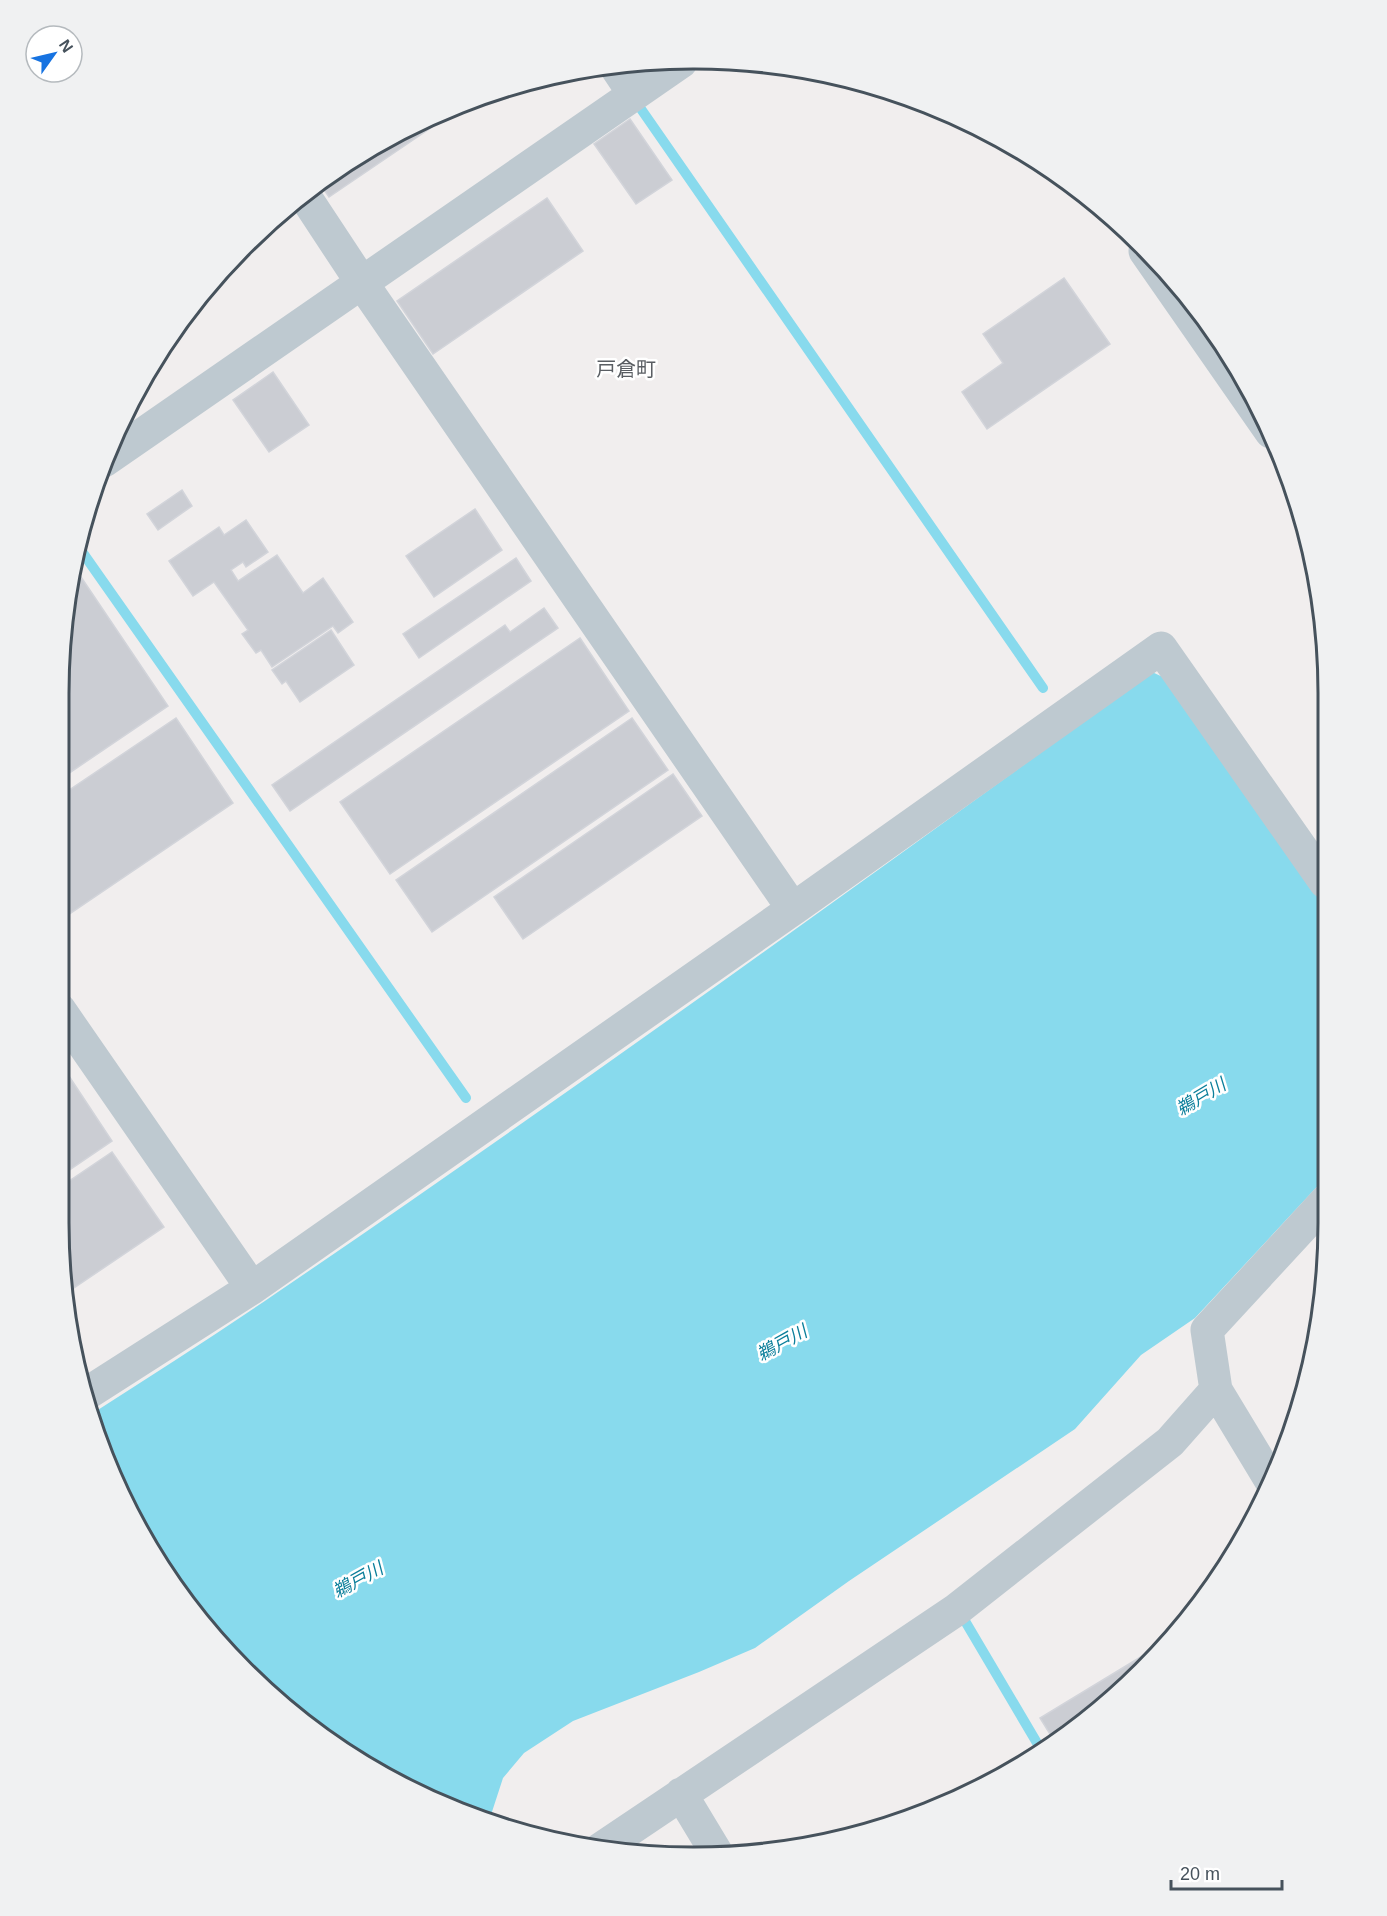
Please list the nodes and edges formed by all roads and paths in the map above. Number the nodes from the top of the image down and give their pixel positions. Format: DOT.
graph roads {
  1 [pos="670,70"];
  2 [pos="620,73"];
  3 [pos="634,94"];
  4 [pos="308,202"];
  5 [pos="362,283"];
  6 [pos="1184,307"];
  7 [pos="1222,362"];
  8 [pos="119,451"];
  9 [pos="1318,872"];
  10 [pos="793,909"];
  11 [pos="69,1025"];
  12 [pos="1318,1210"];
  13 [pos="252,1288"];
  14 [pos="92,1390"];
  15 [pos="1216,1390"];
  16 [pos="1265,1472"];
  17 [pos="681,1794"];
  18 [pos="611,1842"];
  19 [pos="713,1847"];
  1 -- 3 [label="street"];
  2 -- 3 [label="street"];
  3 -- 5 [label="street"];
  4 -- 5 [label="street"];
  5 -- 8 [label="street"];
  5 -- 10 [label="street"];
  6 -- 7 [label="street"];
  9 -- 10 [label="street"];
  10 -- 13 [label="street"];
  11 -- 13 [label="street"];
  12 -- 15 [label="street"];
  13 -- 14 [label="street"];
  15 -- 16 [label="street"];
  15 -- 17 [label="street"];
  17 -- 18 [label="street"];
  17 -- 19 [label="street"];
}
